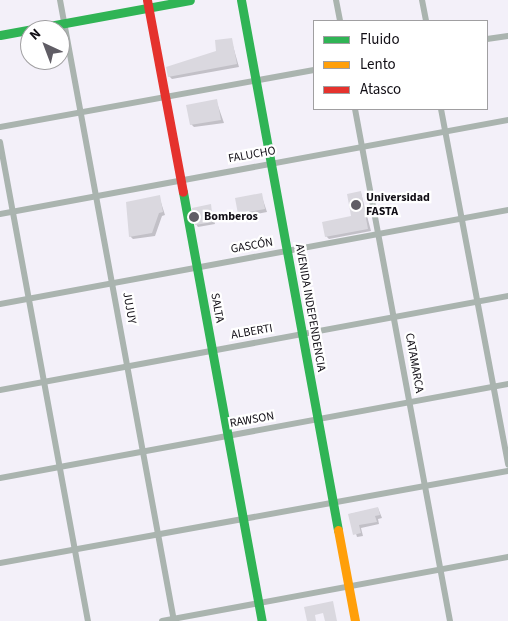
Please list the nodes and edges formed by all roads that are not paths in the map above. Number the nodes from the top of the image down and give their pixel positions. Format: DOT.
graph roads {
  1 [pos="60,0"];
  2 [pos="190,0"];
  3 [pos="241,0"];
  4 [pos="336,0"];
  5 [pos="422,0"];
  6 [pos="148,4"];
  7 [pos="64,20"];
  8 [pos="340,20"];
  9 [pos="426,20"];
  10 [pos="70,22"];
  11 [pos="20,31"];
  12 [pos="0,35"];
  13 [pos="508,36"];
  14 [pos="488,39"];
  15 [pos="70,51"];
  16 [pos="313,70"];
  17 [pos="256,81"];
  18 [pos="166,97"];
  19 [pos="355,110"];
  20 [pos="441,110"];
  21 [pos="81,112"];
  22 [pos="508,120"];
  23 [pos="0,127"];
  24 [pos="445,132"];
  25 [pos="0,142"];
  26 [pos="362,147"];
  27 [pos="271,163"];
  28 [pos="180,180"];
  29 [pos="96,195"];
  30 [pos="508,210"];
  31 [pos="14,211"];
  32 [pos="0,214"];
  33 [pos="462,218"];
  34 [pos="378,234"];
  35 [pos="287,251"];
  36 [pos="197,268"];
  37 [pos="112,283"];
  38 [pos="508,296"];
  39 [pos="29,298"];
  40 [pos="478,302"];
  41 [pos="0,304"];
  42 [pos="394,318"];
  43 [pos="302,334"];
  44 [pos="212,351"];
  45 [pos="128,366"];
  46 [pos="44,382"];
  47 [pos="508,384"];
  48 [pos="494,387"];
  49 [pos="0,390"];
  50 [pos="409,402"];
  51 [pos="318,419"];
  52 [pos="228,436"];
  53 [pos="143,451"];
  54 [pos="508,465"];
  55 [pos="60,467"];
  56 [pos="508,471"];
  57 [pos="0,478"];
  58 [pos="425,486"];
  59 [pos="333,503"];
  60 [pos="243,519"];
  61 [pos="159,535"];
  62 [pos="75,550"];
  63 [pos="508,557"];
  64 [pos="0,563"];
  65 [pos="440,570"];
  66 [pos="348,587"];
  67 [pos="259,603"];
  68 [pos="174,620"];
  69 [pos="88,621"];
  70 [pos="162,621"];
  71 [pos="262,621"];
  72 [pos="355,621"];
  73 [pos="450,621"];
  1 -- 7 [label="street, JUJUY"];
  2 -- 6 [label="main road"];
  3 -- 17 [label="main road, AVENIDA INDEPENDENCIA"];
  4 -- 8 [label="street"];
  5 -- 9 [label="street"];
  6 -- 10 [label="main road"];
  6 -- 18 [label="main road, SALTA"];
  11 -- 12 [label="main road"];
  13 -- 14 [label="street"];
  15 -- 21 [label="street, JUJUY"];
  16 -- 17 [label="street"];
  17 -- 18 [label="street"];
  17 -- 27 [label="main road, AVENIDA INDEPENDENCIA"];
  18 -- 21 [label="street"];
  18 -- 28 [label="main road, SALTA"];
  19 -- 26 [label="street, CATAMARCA"];
  20 -- 24 [label="street"];
  21 -- 23 [label="street"];
  21 -- 29 [label="street, JUJUY"];
  22 -- 24 [label="street, FALUCHO"];
  24 -- 26 [label="street, FALUCHO"];
  24 -- 33 [label="street"];
  25 -- 31 [label="street"];
  26 -- 27 [label="street, FALUCHO"];
  26 -- 34 [label="street, CATAMARCA"];
  27 -- 28 [label="street, FALUCHO"];
  27 -- 35 [label="main road, AVENIDA INDEPENDENCIA"];
  28 -- 29 [label="street, FALUCHO"];
  28 -- 36 [label="main road, SALTA"];
  29 -- 31 [label="street, FALUCHO"];
  29 -- 37 [label="street, JUJUY"];
  30 -- 33 [label="street, GASCÓN"];
  31 -- 32 [label="street, FALUCHO"];
  31 -- 39 [label="street"];
  33 -- 34 [label="street, GASCÓN"];
  33 -- 40 [label="street"];
  34 -- 35 [label="street, GASCÓN"];
  34 -- 42 [label="street, CATAMARCA"];
  35 -- 36 [label="street, GASCÓN"];
  35 -- 43 [label="main road, AVENIDA INDEPENDENCIA"];
  36 -- 37 [label="street, GASCÓN"];
  36 -- 44 [label="main road, SALTA"];
  37 -- 39 [label="street, GASCÓN"];
  37 -- 45 [label="street, JUJUY"];
  38 -- 40 [label="street, ALBERTI"];
  39 -- 41 [label="street, GASCÓN"];
  39 -- 46 [label="street"];
  40 -- 42 [label="street, ALBERTI"];
  40 -- 48 [label="street"];
  42 -- 43 [label="street, ALBERTI"];
  42 -- 50 [label="street, CATAMARCA"];
  43 -- 44 [label="street, ALBERTI"];
  43 -- 51 [label="main road, AVENIDA INDEPENDENCIA"];
  44 -- 45 [label="street, ALBERTI"];
  44 -- 52 [label="main road, SALTA"];
  45 -- 46 [label="street, ALBERTI"];
  45 -- 53 [label="street, JUJUY"];
  46 -- 49 [label="street, ALBERTI"];
  46 -- 55 [label="street"];
  47 -- 48 [label="street, RAWSON"];
  48 -- 50 [label="street, RAWSON"];
  48 -- 54 [label="street"];
  50 -- 51 [label="street, RAWSON"];
  50 -- 58 [label="street, CATAMARCA"];
  51 -- 52 [label="street, RAWSON"];
  51 -- 59 [label="main road, AVENIDA INDEPENDENCIA"];
  52 -- 53 [label="street, RAWSON"];
  52 -- 60 [label="main road, SALTA"];
  53 -- 55 [label="street, RAWSON"];
  53 -- 61 [label="street, JUJUY"];
  55 -- 57 [label="street, RAWSON"];
  55 -- 62 [label="street"];
  56 -- 58 [label="street"];
  58 -- 59 [label="street"];
  58 -- 65 [label="street, CATAMARCA"];
  59 -- 60 [label="street"];
  59 -- 66 [label="main road, AVENIDA INDEPENDENCIA"];
  60 -- 61 [label="street"];
  60 -- 67 [label="main road, SALTA"];
  61 -- 62 [label="street"];
  61 -- 68 [label="street, JUJUY"];
  62 -- 64 [label="street"];
  62 -- 69 [label="street"];
  63 -- 65 [label="street"];
  65 -- 66 [label="street"];
  65 -- 73 [label="street, CATAMARCA"];
  66 -- 67 [label="street"];
  66 -- 72 [label="main road, AVENIDA INDEPENDENCIA"];
  67 -- 68 [label="street"];
  67 -- 71 [label="main road, SALTA"];
  68 -- 70 [label="street"];
}
